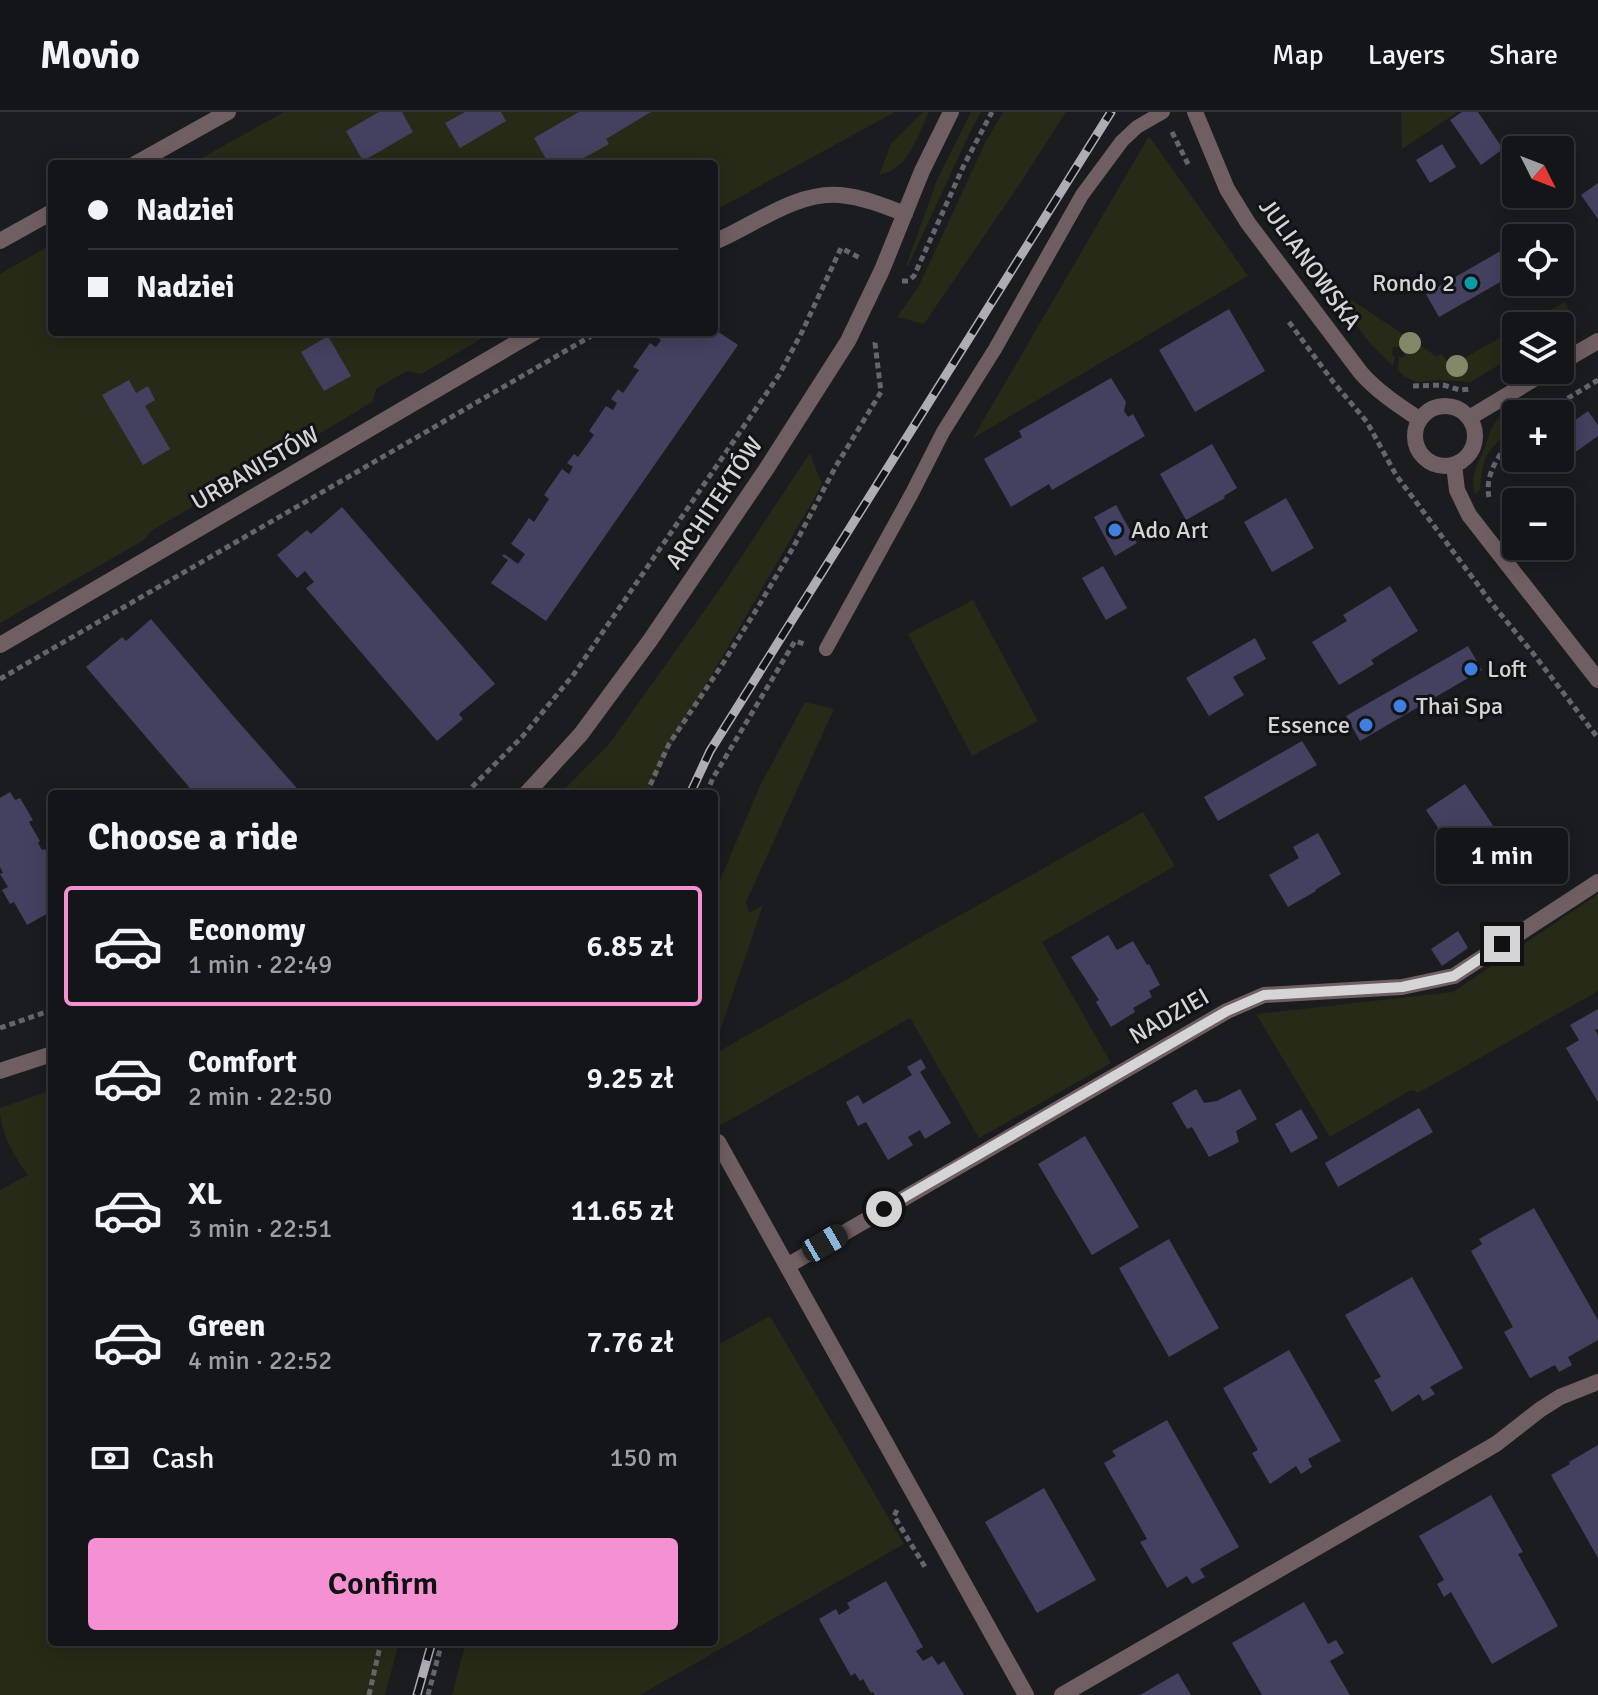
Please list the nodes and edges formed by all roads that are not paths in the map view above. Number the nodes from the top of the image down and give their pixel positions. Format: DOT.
graph roads {
  1 [pos="228,112"];
  2 [pos="951,112"];
  3 [pos="1163,112"];
  4 [pos="1195,112"];
  5 [pos="142,160"];
  6 [pos="48,214"];
  7 [pos="905,214"];
  8 [pos="718,240"];
  9 [pos="0,241"];
  10 [pos="528,336"];
  11 [pos="1598,341"];
  12 [pos="1574,355"];
  13 [pos="1526,384"];
  14 [pos="1469,418"];
  15 [pos="1419,419"];
  16 [pos="1454,465"];
  17 [pos="0,645"];
  18 [pos="826,649"];
  19 [pos="1598,680"];
  20 [pos="530,790"];
  21 [pos="1598,882"];
  22 [pos="48,1055"];
  23 [pos="0,1071"];
  24 [pos="718,1142"];
  25 [pos="787,1266"];
  26 [pos="1598,1382"];
  27 [pos="1026,1695"];
  28 [pos="1062,1695"];
  1 -- 5 [label="street"];
  2 -- 7 [label="street"];
  3 -- 18 [label="lane"];
  4 -- 15 [label="street, JULIANOWSKA"];
  6 -- 9 [label="street"];
  7 -- 8 [label="street"];
  7 -- 20 [label="street, ARCHITEKTÓW"];
  10 -- 17 [label="street, URBANISTÓW"];
  11 -- 12 [label="street"];
  13 -- 14 [label="street"];
  14 -- 15 [label="street"];
  14 -- 16 [label="street"];
  15 -- 16 [label="street"];
  16 -- 19 [label="street"];
  21 -- 25 [label="street, NADZIEI"];
  22 -- 23 [label="street"];
  24 -- 25 [label="street"];
  25 -- 27 [label="street"];
  26 -- 28 [label="street"];
}
